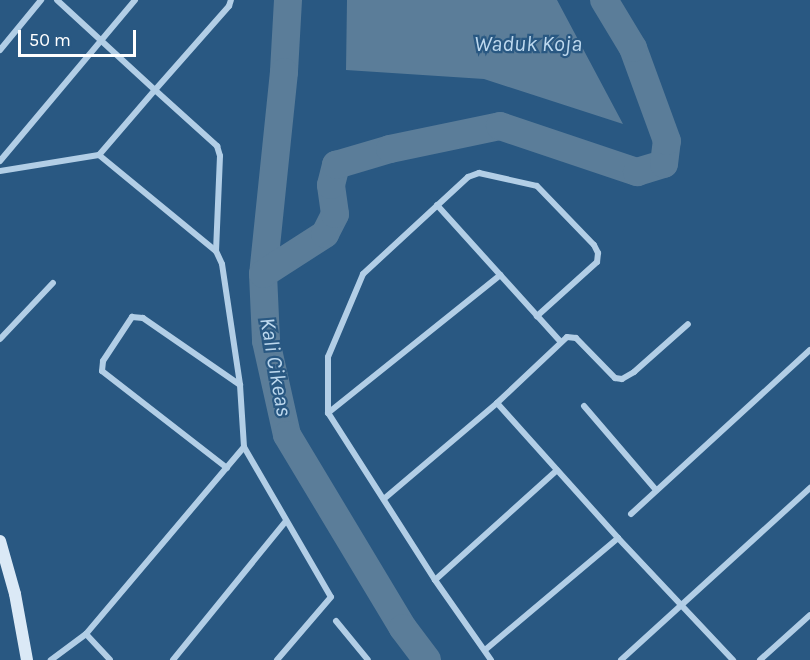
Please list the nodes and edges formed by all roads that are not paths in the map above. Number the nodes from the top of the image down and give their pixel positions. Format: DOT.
graph roads {
  1 [pos="41,0"];
  2 [pos="57,0"];
  3 [pos="135,0"];
  4 [pos="231,0"];
  5 [pos="102,39"];
  6 [pos="0,50"];
  7 [pos="155,90"];
  8 [pos="99,155"];
  9 [pos="0,161"];
  10 [pos="0,171"];
  11 [pos="438,206"];
  12 [pos="216,251"];
  13 [pos="500,275"];
  14 [pos="53,283"];
  15 [pos="537,316"];
  16 [pos="688,324"];
  17 [pos="0,339"];
  18 [pos="560,341"];
  19 [pos="810,350"];
  20 [pos="240,385"];
  21 [pos="497,403"];
  22 [pos="585,406"];
  23 [pos="328,413"];
  24 [pos="244,447"];
  25 [pos="227,468"];
  26 [pos="557,470"];
  27 [pos="810,488"];
  28 [pos="656,490"];
  29 [pos="385,498"];
  30 [pos="630,514"];
  31 [pos="286,521"];
  32 [pos="618,538"];
  33 [pos="0,541"];
  34 [pos="435,580"];
  35 [pos="682,606"];
  36 [pos="810,615"];
  37 [pos="336,621"];
  38 [pos="86,634"];
  39 [pos="485,650"];
  40 [pos="27,660"];
  41 [pos="51,660"];
  42 [pos="110,660"];
  43 [pos="173,660"];
  44 [pos="277,660"];
  45 [pos="368,660"];
  46 [pos="491,660"];
  47 [pos="621,660"];
  48 [pos="733,660"];
  49 [pos="760,660"];
  1 -- 6 [label="street"];
  2 -- 5 [label="street"];
  3 -- 5 [label="street"];
  4 -- 7 [label="street"];
  5 -- 7 [label="street"];
  5 -- 9 [label="street"];
  7 -- 8 [label="street"];
  7 -- 12 [label="street"];
  8 -- 10 [label="street"];
  8 -- 12 [label="street"];
  11 -- 13 [label="street"];
  11 -- 15 [label="street"];
  11 -- 23 [label="street"];
  12 -- 20 [label="street"];
  13 -- 15 [label="street"];
  13 -- 23 [label="street"];
  14 -- 17 [label="street"];
  15 -- 18 [label="street"];
  16 -- 18 [label="street"];
  18 -- 21 [label="street"];
  19 -- 28 [label="street"];
  20 -- 24 [label="street"];
  20 -- 25 [label="street"];
  21 -- 26 [label="street"];
  21 -- 29 [label="street"];
  22 -- 28 [label="street"];
  23 -- 29 [label="street"];
  24 -- 25 [label="street"];
  24 -- 31 [label="street"];
  25 -- 38 [label="street"];
  26 -- 32 [label="street"];
  26 -- 34 [label="street"];
  27 -- 35 [label="street"];
  28 -- 30 [label="street"];
  29 -- 34 [label="street"];
  31 -- 43 [label="street"];
  31 -- 44 [label="street"];
  32 -- 35 [label="street"];
  32 -- 39 [label="street"];
  33 -- 40 [label="main road"];
  34 -- 39 [label="street"];
  35 -- 47 [label="street"];
  35 -- 48 [label="street"];
  36 -- 49 [label="street"];
  37 -- 45 [label="street"];
  38 -- 41 [label="street"];
  38 -- 42 [label="street"];
  39 -- 46 [label="street"];
}
